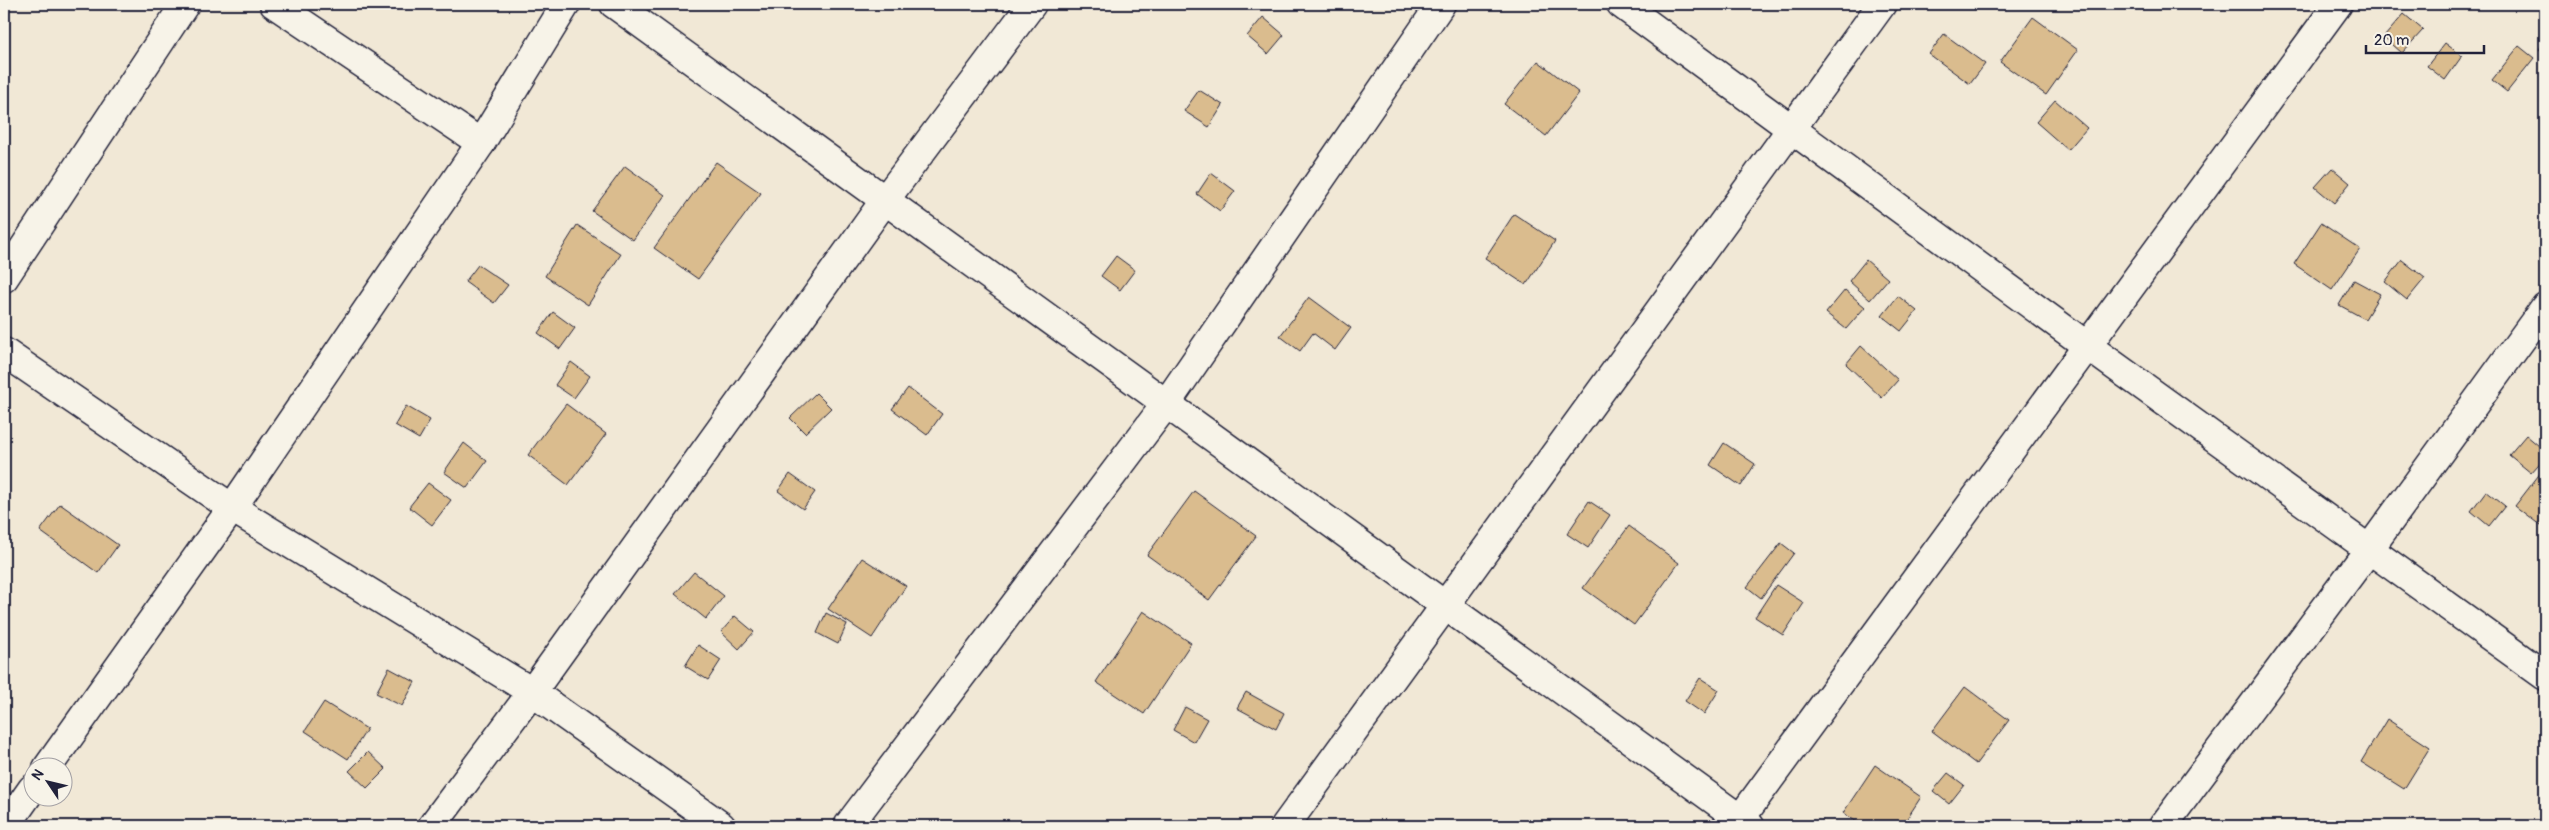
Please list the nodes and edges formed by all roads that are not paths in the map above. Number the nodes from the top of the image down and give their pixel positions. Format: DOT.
graph roads {
  1 [pos="185,4"];
  2 [pos="274,4"];
  3 [pos="566,4"];
  4 [pos="614,4"];
  5 [pos="1032,4"];
  6 [pos="1441,4"];
  7 [pos="1621,4"];
  8 [pos="1882,4"];
  9 [pos="2338,4"];
  10 [pos="1792,129"];
  11 [pos="481,143"];
  12 [pos="885,200"];
  13 [pos="4,278"];
  14 [pos="2545,307"];
  15 [pos="2086,344"];
  16 [pos="4,352"];
  17 [pos="1166,404"];
  18 [pos="232,508"];
  19 [pos="2370,548"];
  20 [pos="1447,606"];
  21 [pos="2545,676"];
  22 [pos="532,692"];
  23 [pos="54,758"];
  24 [pos="22,803"];
  25 [pos="1742,824"];
  26 [pos="6,826"];
  27 [pos="432,826"];
  28 [pos="720,826"];
  29 [pos="848,826"];
  30 [pos="1285,826"];
  31 [pos="2162,826"];
  1 -- 13 [label="street"];
  2 -- 11 [label="street"];
  3 -- 11 [label="street"];
  4 -- 12 [label="street"];
  5 -- 12 [label="street"];
  6 -- 17 [label="street"];
  7 -- 10 [label="street"];
  8 -- 10 [label="street"];
  9 -- 15 [label="street"];
  10 -- 15 [label="street"];
  10 -- 20 [label="street"];
  11 -- 18 [label="street"];
  12 -- 17 [label="street"];
  12 -- 22 [label="street"];
  14 -- 19 [label="street"];
  15 -- 19 [label="street"];
  15 -- 25 [label="street"];
  16 -- 18 [label="street"];
  17 -- 20 [label="street"];
  17 -- 29 [label="street"];
  18 -- 22 [label="street"];
  18 -- 23 [label="street"];
  19 -- 21 [label="street"];
  19 -- 31 [label="street"];
  20 -- 25 [label="street"];
  20 -- 30 [label="street"];
  22 -- 27 [label="street"];
  22 -- 28 [label="street"];
  24 -- 26 [label="street"];
}
